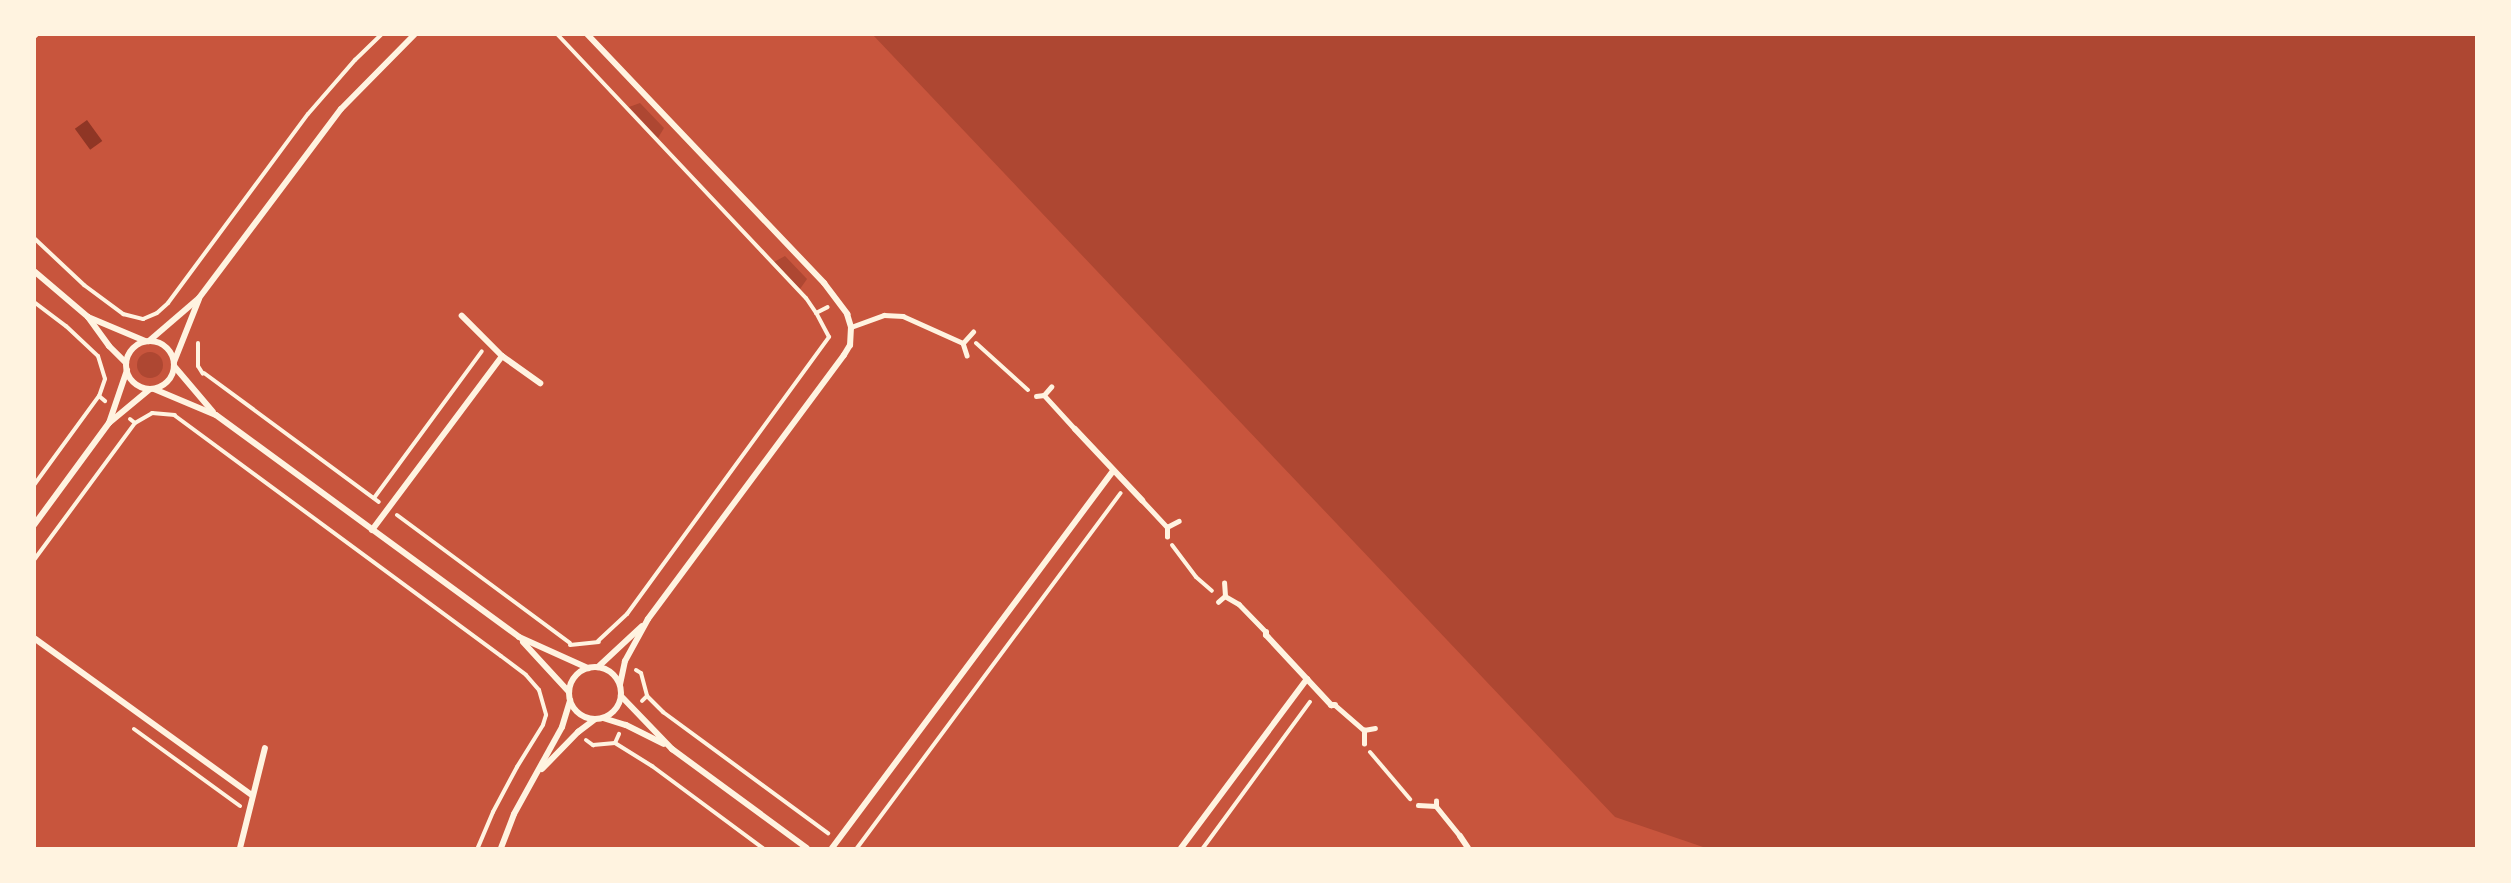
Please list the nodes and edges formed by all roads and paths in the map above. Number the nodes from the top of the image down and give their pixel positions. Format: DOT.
graph roads {
  1 [pos="382,34"];
  2 [pos="415,34"];
  3 [pos="557,34"];
  4 [pos="587,34"];
  5 [pos="34,238"];
  6 [pos="34,271"];
  7 [pos="199,298"];
  8 [pos="839,301"];
  9 [pos="816,313"];
  10 [pos="462,316"];
  11 [pos="88,317"];
  12 [pos="851,327"];
  13 [pos="973,332"];
  14 [pos="968,337"];
  15 [pos="147,341"];
  16 [pos="488,343"];
  17 [pos="963,343"];
  18 [pos="967,355"];
  19 [pos="502,356"];
  20 [pos="174,364"];
  21 [pos="126,367"];
  22 [pos="540,383"];
  23 [pos="1051,387"];
  24 [pos="152,389"];
  25 [pos="1044,395"];
  26 [pos="99,396"];
  27 [pos="1036,396"];
  28 [pos="174,415"];
  29 [pos="216,415"];
  30 [pos="109,423"];
  31 [pos="135,423"];
  32 [pos="1075,429"];
  33 [pos="1113,471"];
  34 [pos="34,485"];
  35 [pos="1126,486"];
  36 [pos="374,498"];
  37 [pos="1142,500"];
  38 [pos="1179,521"];
  39 [pos="34,525"];
  40 [pos="1167,527"];
  41 [pos="372,530"];
  42 [pos="1167,537"];
  43 [pos="34,560"];
  44 [pos="1224,583"];
  45 [pos="1225,596"];
  46 [pos="1218,602"];
  47 [pos="648,619"];
  48 [pos="1266,632"];
  49 [pos="519,637"];
  50 [pos="34,638"];
  51 [pos="598,640"];
  52 [pos="613,655"];
  53 [pos="566,659"];
  54 [pos="625,664"];
  55 [pos="598,667"];
  56 [pos="588,668"];
  57 [pos="552,674"];
  58 [pos="1307,679"];
  59 [pos="620,684"];
  60 [pos="537,688"];
  61 [pos="568,692"];
  62 [pos="1318,692"];
  63 [pos="621,696"];
  64 [pos="646,696"];
  65 [pos="570,700"];
  66 [pos="1335,705"];
  67 [pos="634,711"];
  68 [pos="546,715"];
  69 [pos="603,718"];
  70 [pos="595,719"];
  71 [pos="563,723"];
  72 [pos="127,724"];
  73 [pos="623,724"];
  74 [pos="1375,728"];
  75 [pos="1364,730"];
  76 [pos="578,732"];
  77 [pos="615,743"];
  78 [pos="1364,744"];
  79 [pos="265,748"];
  80 [pos="672,749"];
  81 [pos="537,774"];
  82 [pos="252,795"];
  83 [pos="1418,805"];
  84 [pos="248,812"];
  85 [pos="1460,836"];
  86 [pos="838,841"];
  87 [pos="240,849"];
  88 [pos="478,849"];
  89 [pos="501,849"];
  90 [pos="763,849"];
  91 [pos="807,849"];
  92 [pos="832,849"];
  93 [pos="857,849"];
  94 [pos="1180,849"];
  95 [pos="1203,849"];
  96 [pos="1468,849"];
  1 -- 5 [label="path"];
  2 -- 7 [label="street"];
  3 -- 9 [label="path"];
  4 -- 8 [label="street"];
  6 -- 11 [label="street"];
  7 -- 15 [label="street"];
  7 -- 20 [label="street"];
  8 -- 9 [label="path"];
  8 -- 12 [label="street"];
  9 -- 51 [label="path"];
  10 -- 16 [label="street"];
  11 -- 15 [label="street"];
  11 -- 21 [label="street"];
  12 -- 17 [label="lane"];
  12 -- 47 [label="street"];
  13 -- 14 [label="lane"];
  14 -- 17 [label="lane"];
  14 -- 27 [label="path"];
  15 -- 20 [label="street"];
  15 -- 21 [label="street"];
  16 -- 19 [label="street"];
  16 -- 36 [label="path"];
  17 -- 18 [label="lane"];
  19 -- 22 [label="street"];
  19 -- 41 [label="street"];
  20 -- 24 [label="street"];
  20 -- 29 [label="street"];
  21 -- 24 [label="street"];
  21 -- 30 [label="street"];
  23 -- 25 [label="lane"];
  24 -- 29 [label="street"];
  24 -- 30 [label="street"];
  25 -- 27 [label="lane"];
  25 -- 32 [label="lane"];
  26 -- 34 [label="path"];
  28 -- 60 [label="path"];
  29 -- 41 [label="street"];
  30 -- 39 [label="street"];
  31 -- 43 [label="path"];
  32 -- 33 [label="street"];
  33 -- 35 [label="street"];
  33 -- 86 [label="street"];
  35 -- 37 [label="street"];
  35 -- 93 [label="path"];
  37 -- 40 [label="lane"];
  38 -- 40 [label="lane"];
  40 -- 42 [label="lane"];
  41 -- 49 [label="street"];
  42 -- 46 [label="path"];
  44 -- 45 [label="lane"];
  45 -- 46 [label="lane"];
  45 -- 48 [label="lane"];
  47 -- 52 [label="street"];
  47 -- 54 [label="street"];
  48 -- 58 [label="street"];
  49 -- 53 [label="street"];
  49 -- 57 [label="street"];
  50 -- 82 [label="street"];
  51 -- 52 [label="path"];
  51 -- 53 [label="path"];
  52 -- 55 [label="street"];
  53 -- 56 [label="street"];
  54 -- 59 [label="street"];
  54 -- 64 [label="path"];
  55 -- 56 [label="street"];
  55 -- 59 [label="street"];
  56 -- 61 [label="street"];
  57 -- 60 [label="path"];
  57 -- 61 [label="street"];
  58 -- 62 [label="street"];
  58 -- 94 [label="street"];
  59 -- 63 [label="street"];
  60 -- 68 [label="path"];
  61 -- 65 [label="street"];
  62 -- 66 [label="street"];
  62 -- 95 [label="path"];
  63 -- 67 [label="street"];
  63 -- 69 [label="street"];
  64 -- 67 [label="path"];
  64 -- 86 [label="path"];
  65 -- 70 [label="street"];
  65 -- 71 [label="street"];
  66 -- 75 [label="lane"];
  67 -- 80 [label="street"];
  68 -- 71 [label="path"];
  68 -- 88 [label="path"];
  69 -- 70 [label="street"];
  69 -- 73 [label="street"];
  70 -- 76 [label="street"];
  71 -- 81 [label="street"];
  72 -- 84 [label="path"];
  73 -- 77 [label="path"];
  73 -- 80 [label="street"];
  74 -- 75 [label="lane"];
  75 -- 78 [label="lane"];
  76 -- 77 [label="path"];
  76 -- 81 [label="street"];
  77 -- 90 [label="path"];
  78 -- 83 [label="path"];
  79 -- 82 [label="street"];
  80 -- 91 [label="street"];
  81 -- 89 [label="street"];
  82 -- 84 [label="street"];
  83 -- 85 [label="lane"];
  84 -- 87 [label="street"];
  85 -- 96 [label="street"];
  86 -- 92 [label="street"];
}
